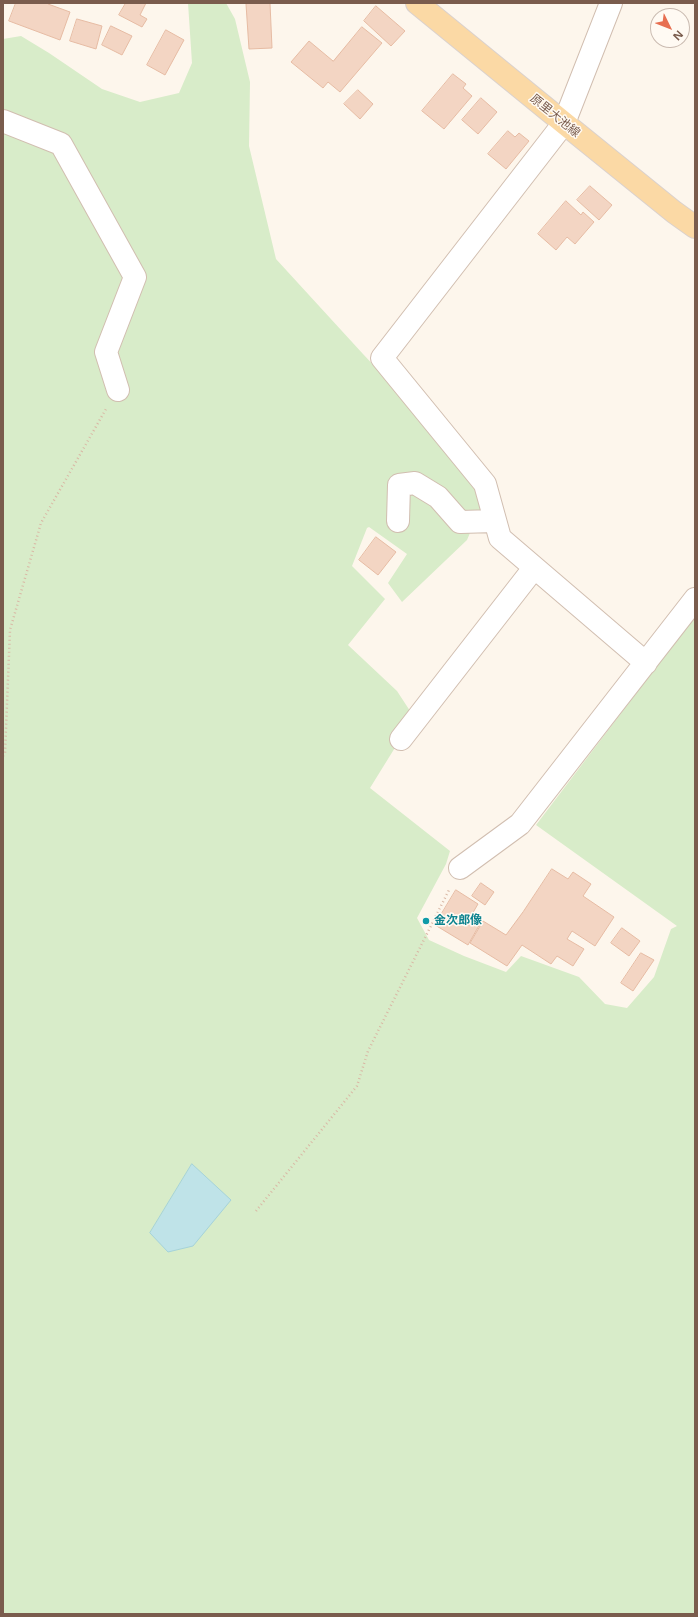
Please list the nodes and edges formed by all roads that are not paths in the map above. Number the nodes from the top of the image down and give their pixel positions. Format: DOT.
graph roads {
  1 [pos="417,3"];
  2 [pos="611,3"];
  3 [pos="3,121"];
  4 [pos="564,123"];
  5 [pos="695,227"];
  6 [pos="118,390"];
  7 [pos="398,521"];
  8 [pos="495,521"];
  9 [pos="534,568"];
  10 [pos="695,599"];
  11 [pos="646,663"];
  12 [pos="401,739"];
  13 [pos="460,868"];
  1 -- 4 [label="main road, 原里大池線"];
  2 -- 4 [label="street"];
  3 -- 6 [label="street"];
  4 -- 5 [label="main road, 原里大池線"];
  4 -- 8 [label="street"];
  7 -- 8 [label="street"];
  8 -- 9 [label="street"];
  9 -- 11 [label="street"];
  9 -- 12 [label="street"];
  10 -- 11 [label="street"];
  11 -- 13 [label="street"];
}
